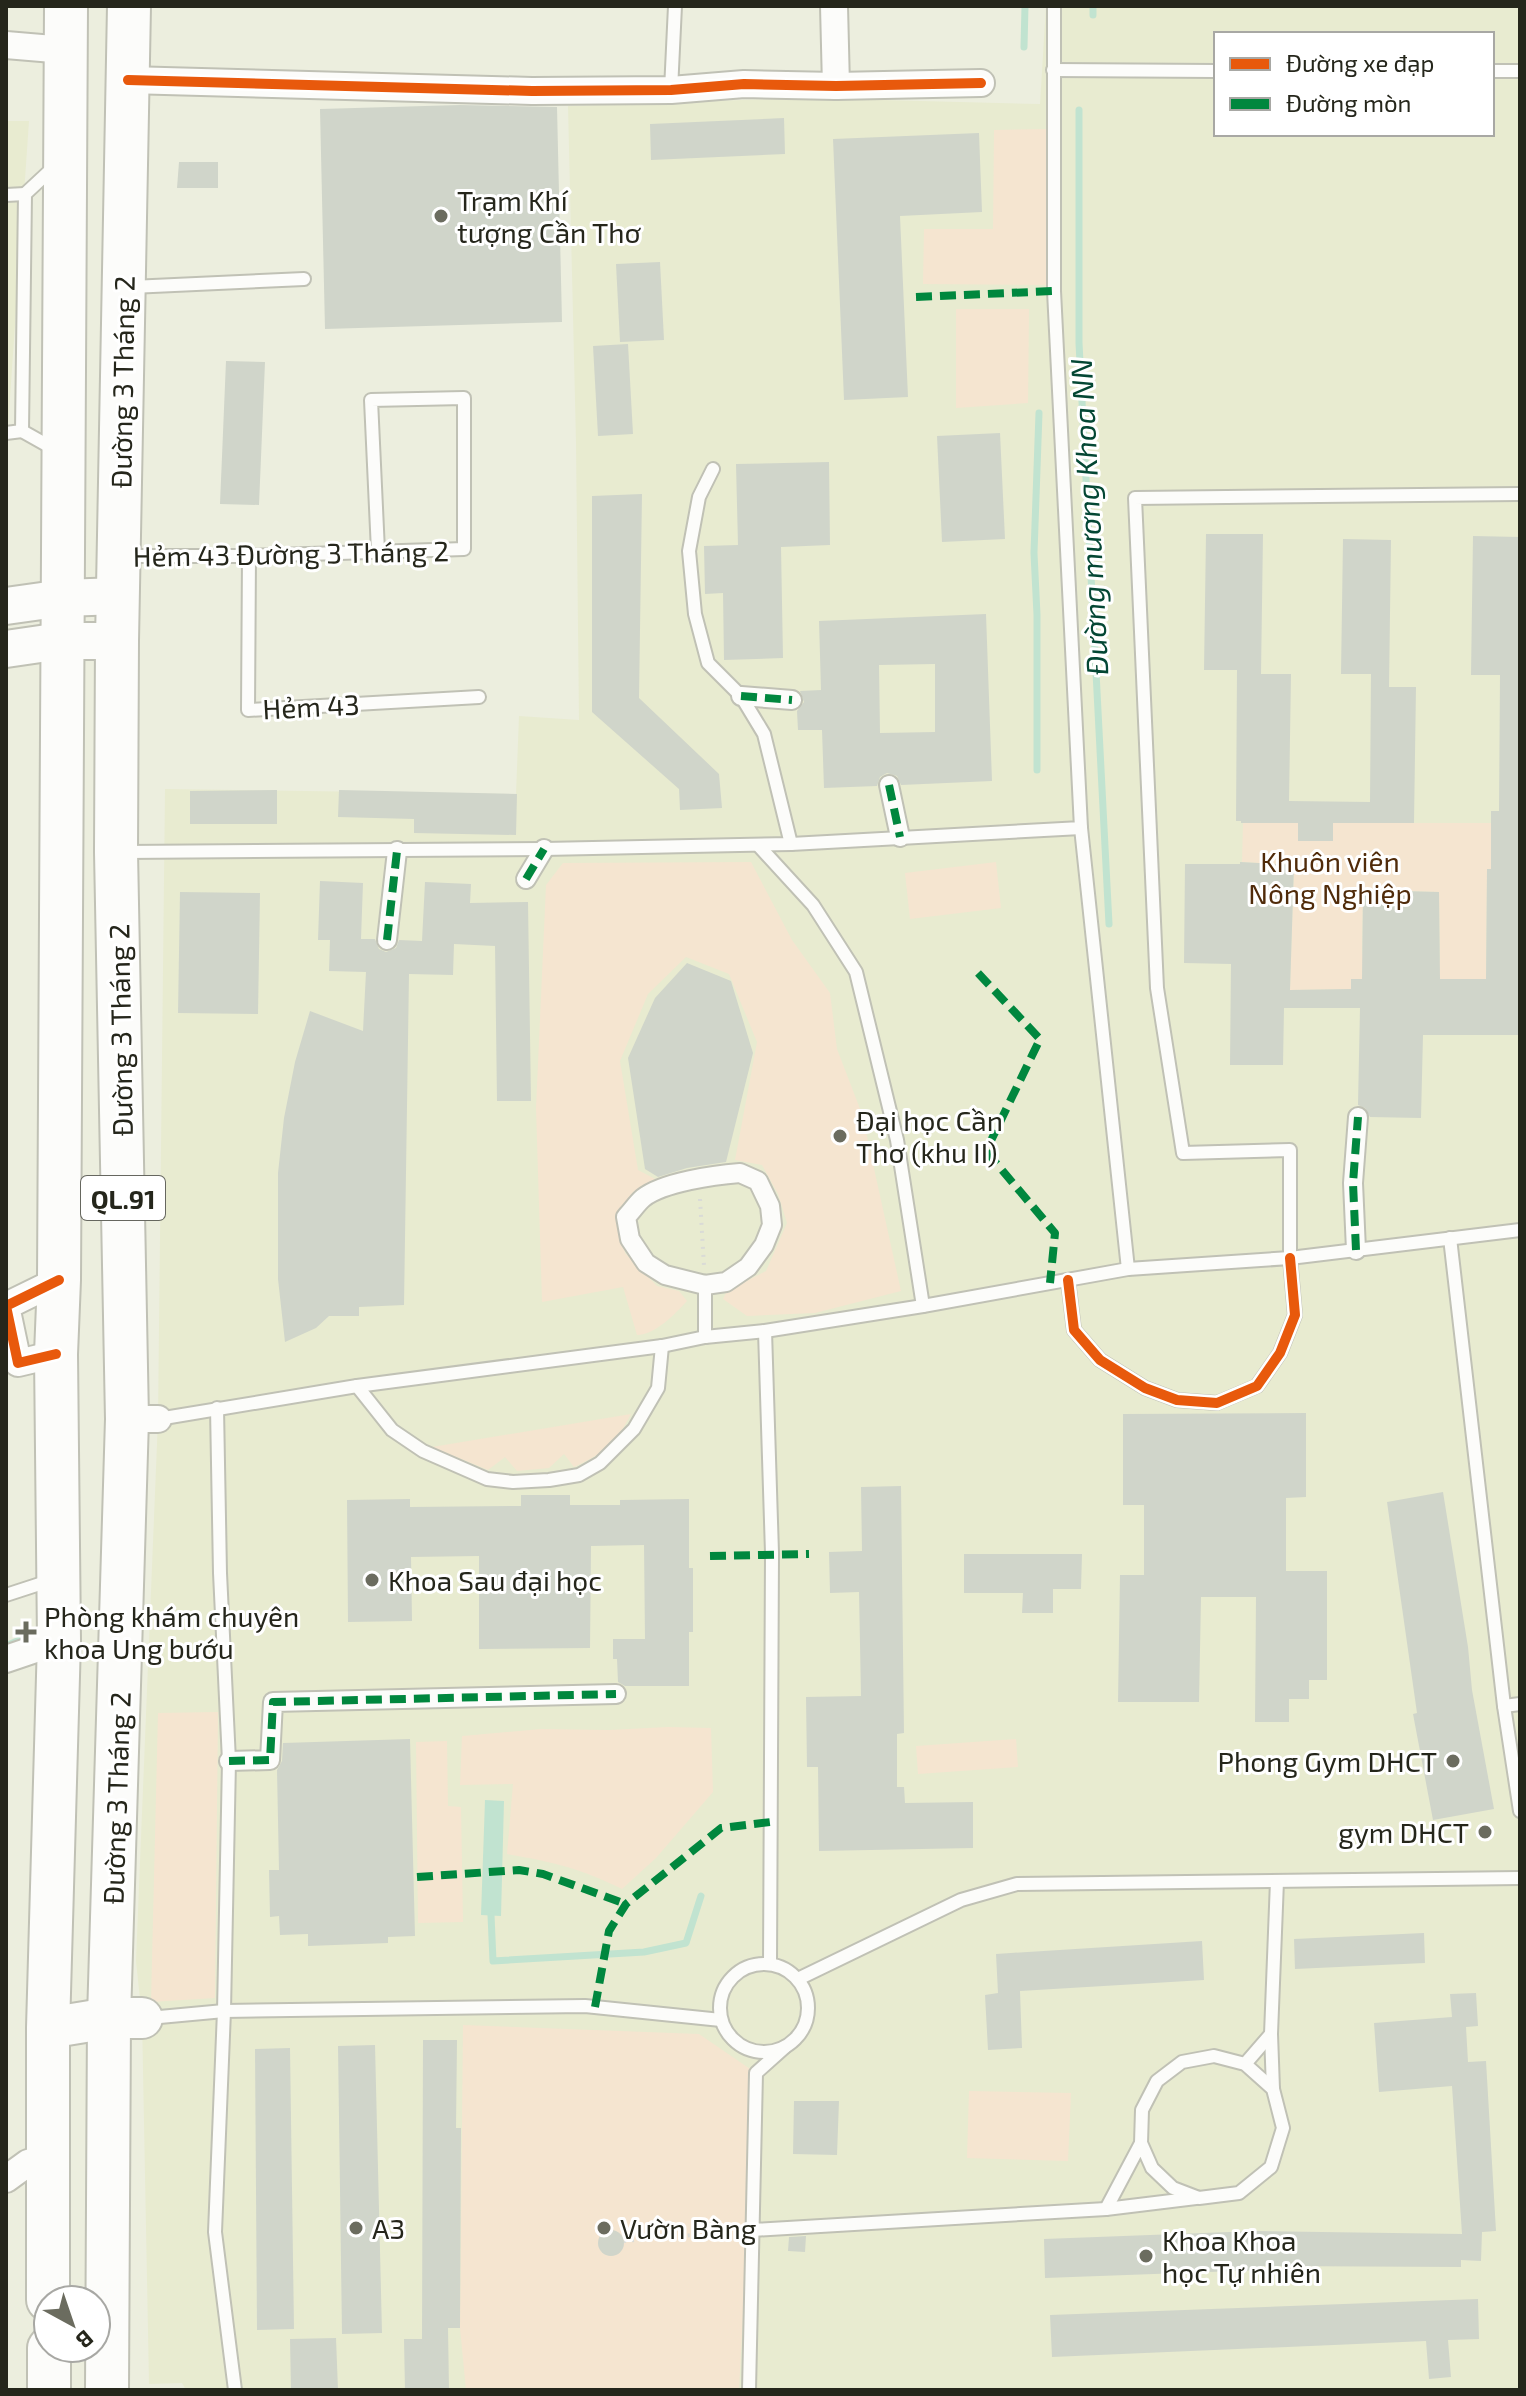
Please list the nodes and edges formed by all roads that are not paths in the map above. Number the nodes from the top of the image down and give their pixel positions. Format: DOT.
graph roads {
  1 [pos="66,6"];
  2 [pos="129,6"];
  3 [pos="675,6"];
  4 [pos="834,6"];
  5 [pos="1054,6"];
  6 [pos="6,45"];
  7 [pos="65,50"];
  8 [pos="1053,70"];
  9 [pos="1214,71"];
  10 [pos="1494,71"];
  11 [pos="1520,71"];
  12 [pos="128,80"];
  13 [pos="981,83"];
  14 [pos="836,86"];
  15 [pos="671,90"];
  16 [pos="65,156"];
  17 [pos="25,194"];
  18 [pos="6,195"];
  19 [pos="304,279"];
  20 [pos="124,287"];
  21 [pos="22,431"];
  22 [pos="6,433"];
  23 [pos="63,454"];
  24 [pos="713,469"];
  25 [pos="1520,494"];
  26 [pos="378,551"];
  27 [pos="249,556"];
  28 [pos="119,576"];
  29 [pos="63,598"];
  30 [pos="6,606"];
  31 [pos="61,641"];
  32 [pos="117,641"];
  33 [pos="6,649"];
  34 [pos="741,696"];
  35 [pos="479,697"];
  36 [pos="792,700"];
  37 [pos="889,785"];
  38 [pos="1081,828"];
  39 [pos="900,837"];
  40 [pos="791,844"];
  41 [pos="758,845"];
  42 [pos="544,849"];
  43 [pos="397,851"];
  44 [pos="116,852"];
  45 [pos="526,879"];
  46 [pos="387,940"];
  47 [pos="1358,1117"];
  48 [pos="1520,1230"];
  49 [pos="1450,1238"];
  50 [pos="1356,1250"];
  51 [pos="1290,1258"];
  52 [pos="1128,1269"];
  53 [pos="59,1280"];
  54 [pos="1068,1280"];
  55 [pos="705,1285"];
  56 [pos="6,1306"];
  57 [pos="923,1306"];
  58 [pos="765,1331"];
  59 [pos="705,1337"];
  60 [pos="662,1346"];
  61 [pos="27,1361"];
  62 [pos="357,1386"];
  63 [pos="217,1408"];
  64 [pos="142,1419"];
  65 [pos="59,1578"];
  66 [pos="6,1595"];
  67 [pos="59,1641"];
  68 [pos="6,1659"];
  69 [pos="616,1694"];
  70 [pos="1520,1704"];
  71 [pos="1504,1706"];
  72 [pos="229,1761"];
  73 [pos="1520,1811"];
  74 [pos="1520,1878"];
  75 [pos="1277,1881"];
  76 [pos="770,1964"];
  77 [pos="798,1979"];
  78 [pos="224,2011"];
  79 [pos="126,2018"];
  80 [pos="721,2020"];
  81 [pos="48,2028"];
  82 [pos="1271,2034"];
  83 [pos="785,2047"];
  84 [pos="1245,2064"];
  85 [pos="1273,2089"];
  86 [pos="1141,2143"];
  87 [pos="48,2157"];
  88 [pos="6,2179"];
  89 [pos="1199,2198"];
  90 [pos="1106,2209"];
  91 [pos="752,2230"];
  92 [pos="48,2284"];
  93 [pos="49,2364"];
  94 [pos="49,2390"];
  95 [pos="107,2390"];
  96 [pos="235,2390"];
  97 [pos="749,2390"];
  1 -- 7 [label="highway, Đường 3 Tháng 2 / QL.91"];
  2 -- 12 [label="highway, Đường 3 Tháng 2 / QL.91"];
  3 -- 15 [label="lane"];
  4 -- 14 [label="street"];
  5 -- 8 [label="lane"];
  6 -- 7 [label="street"];
  7 -- 16 [label="highway, Đường 3 Tháng 2 / QL.91"];
  8 -- 9 [label="lane"];
  8 -- 38 [label="lane"];
  10 -- 11 [label="lane"];
  12 -- 15 [label="street"];
  12 -- 20 [label="highway, Đường 3 Tháng 2 / QL.91"];
  13 -- 14 [label="street"];
  14 -- 15 [label="street"];
  16 -- 17 [label="lane"];
  16 -- 23 [label="highway, Đường 3 Tháng 2 / QL.91"];
  17 -- 18 [label="lane"];
  17 -- 21 [label="lane"];
  19 -- 20 [label="lane"];
  20 -- 28 [label="highway, Đường 3 Tháng 2 / QL.91"];
  21 -- 22 [label="lane"];
  21 -- 23 [label="lane"];
  23 -- 29 [label="highway, Đường 3 Tháng 2 / QL.91"];
  24 -- 34 [label="lane"];
  25 -- 51 [label="lane"];
  26 -- 26 [label="lane, Hẻm 43 Đường 3 Tháng 2"];
  26 -- 27 [label="lane, Hẻm 43 Đường 3 Tháng 2"];
  27 -- 28 [label="lane, Hẻm 43 Đường 3 Tháng 2"];
  27 -- 35 [label="lane, Hẻm 43"];
  28 -- 29 [label="main road"];
  28 -- 32 [label="highway, Đường 3 Tháng 2 / QL.91"];
  29 -- 30 [label="main road"];
  29 -- 31 [label="highway, Đường 3 Tháng 2 / QL.91"];
  31 -- 32 [label="main road"];
  31 -- 33 [label="main road"];
  31 -- 53 [label="highway, Đường 3 Tháng 2 / QL.91"];
  32 -- 44 [label="highway, Đường 3 Tháng 2 / QL.91"];
  34 -- 36 [label="street"];
  34 -- 40 [label="lane"];
  37 -- 39 [label="street"];
  38 -- 39 [label="lane"];
  38 -- 52 [label="lane"];
  39 -- 40 [label="lane"];
  40 -- 41 [label="lane"];
  41 -- 42 [label="lane"];
  41 -- 57 [label="lane"];
  42 -- 43 [label="lane"];
  42 -- 45 [label="street"];
  43 -- 44 [label="lane"];
  43 -- 46 [label="street"];
  44 -- 64 [label="highway, Đường 3 Tháng 2 / QL.91"];
  47 -- 50 [label="street"];
  48 -- 49 [label="lane"];
  49 -- 50 [label="lane"];
  49 -- 71 [label="lane"];
  50 -- 51 [label="lane"];
  51 -- 52 [label="lane"];
  51 -- 54 [label="lane"];
  52 -- 54 [label="lane"];
  53 -- 56 [label="street"];
  53 -- 61 [label="highway, Đường 3 Tháng 2 / QL.91"];
  54 -- 57 [label="lane"];
  55 -- 55 [label="street"];
  55 -- 59 [label="lane"];
  56 -- 61 [label="street"];
  57 -- 58 [label="lane"];
  58 -- 59 [label="lane"];
  58 -- 76 [label="lane"];
  59 -- 60 [label="lane"];
  60 -- 62 [label="lane"];
  60 -- 62 [label="lane"];
  61 -- 65 [label="highway, Đường 3 Tháng 2 / QL.91"];
  62 -- 63 [label="lane"];
  63 -- 64 [label="lane"];
  63 -- 72 [label="lane"];
  64 -- 79 [label="highway, Đường 3 Tháng 2 / QL.91"];
  65 -- 66 [label="lane"];
  65 -- 67 [label="highway, Đường 3 Tháng 2 / QL.91"];
  67 -- 68 [label="street"];
  67 -- 81 [label="highway, Đường 3 Tháng 2 / QL.91"];
  69 -- 72 [label="street"];
  70 -- 71 [label="lane"];
  71 -- 73 [label="lane"];
  72 -- 78 [label="lane"];
  74 -- 75 [label="lane"];
  75 -- 77 [label="lane"];
  75 -- 82 [label="lane"];
  76 -- 77 [label="lane"];
  76 -- 80 [label="lane"];
  77 -- 83 [label="lane"];
  78 -- 79 [label="lane"];
  78 -- 80 [label="lane"];
  78 -- 96 [label="lane"];
  79 -- 81 [label="main road"];
  79 -- 95 [label="highway, Đường 3 Tháng 2 / QL.91"];
  80 -- 83 [label="lane"];
  81 -- 87 [label="highway, Đường 3 Tháng 2 / QL.91"];
  82 -- 84 [label="lane"];
  82 -- 85 [label="lane"];
  83 -- 91 [label="lane"];
  84 -- 85 [label="lane"];
  84 -- 86 [label="lane"];
  85 -- 89 [label="lane"];
  86 -- 89 [label="lane"];
  86 -- 90 [label="lane"];
  87 -- 88 [label="street"];
  87 -- 92 [label="highway, Đường 3 Tháng 2 / QL.91"];
  89 -- 90 [label="lane"];
  90 -- 91 [label="lane"];
  91 -- 97 [label="lane"];
  93 -- 94 [label="highway"];
}
